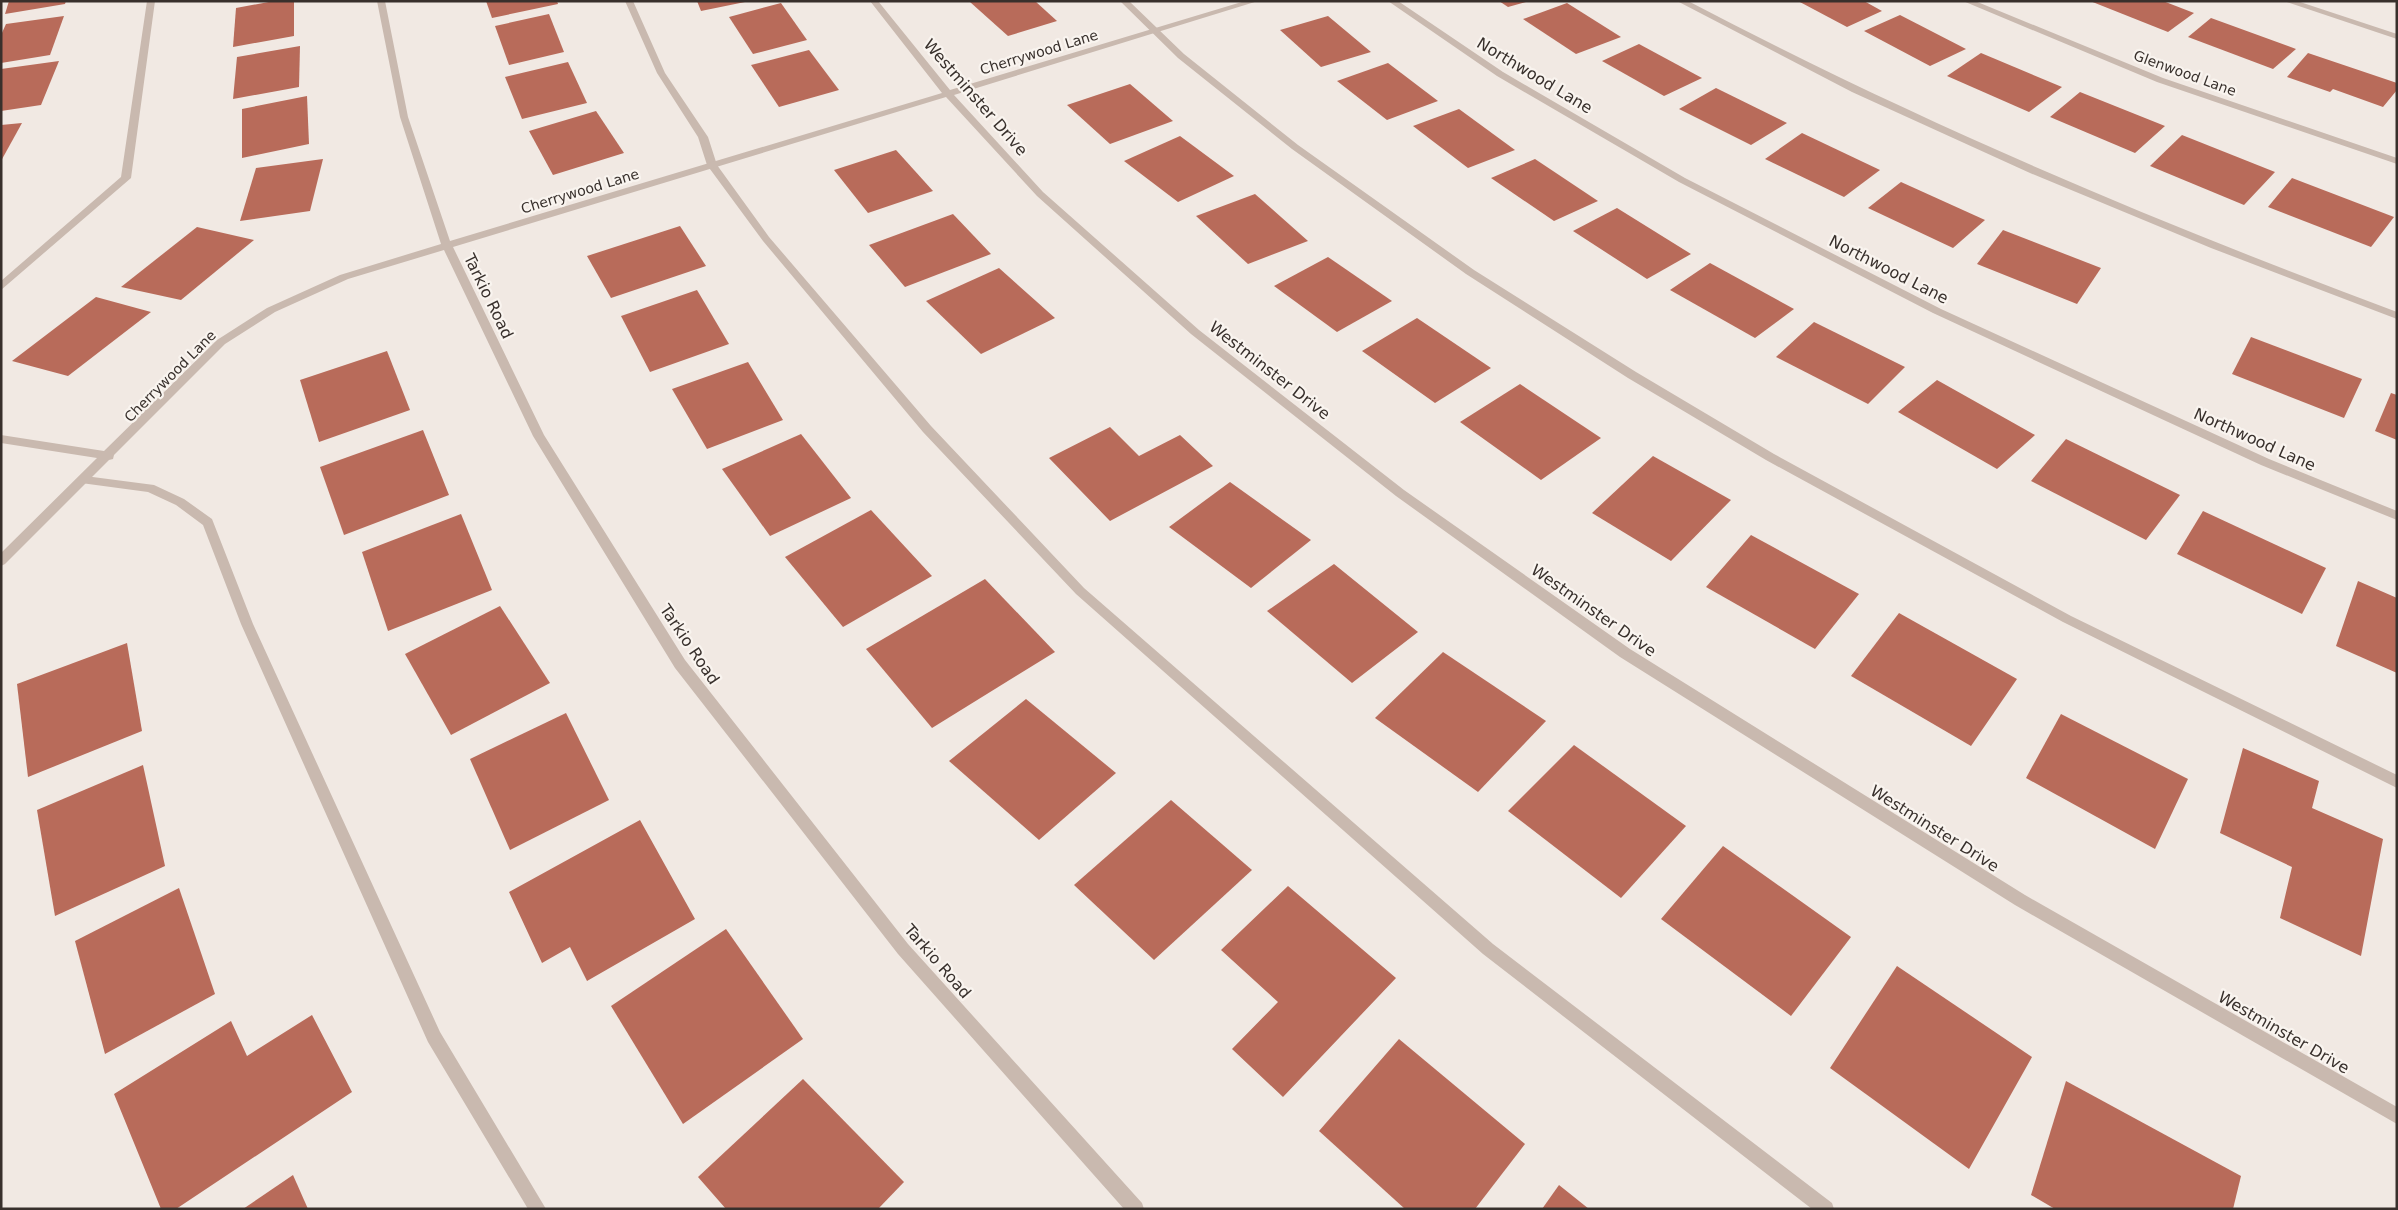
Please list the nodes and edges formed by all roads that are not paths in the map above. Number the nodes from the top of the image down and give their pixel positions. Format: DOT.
graph roads {
  1 [pos="151,1"];
  2 [pos="381,1"];
  3 [pos="629,1"];
  4 [pos="874,1"];
  5 [pos="1124,1"];
  6 [pos="1254,1"];
  7 [pos="1392,1"];
  8 [pos="1681,1"];
  9 [pos="1967,1"];
  10 [pos="2288,1"];
  11 [pos="1156,31"];
  12 [pos="2397,37"];
  13 [pos="948,94"];
  14 [pos="2397,161"];
  15 [pos="712,165"];
  16 [pos="447,246"];
  17 [pos="1,287"];
  18 [pos="2397,316"];
  19 [pos="1,439"];
  20 [pos="110,456"];
  21 [pos="85,480"];
  22 [pos="2397,516"];
  23 [pos="1,562"];
  24 [pos="2397,782"];
  25 [pos="2397,1116"];
  26 [pos="538,1209"];
  27 [pos="1136,1209"];
  28 [pos="1826,1209"];
  1 -- 17 [label="street"];
  2 -- 16 [label="street, Tarkio Road"];
  3 -- 15 [label="street"];
  4 -- 13 [label="street, Westminster Drive"];
  5 -- 11 [label="street"];
  6 -- 11 [label="street, Cherrywood Lane"];
  7 -- 22 [label="street, Northwood Lane"];
  8 -- 18 [label="street"];
  9 -- 14 [label="street, Glenwood Lane"];
  10 -- 12 [label="street"];
  11 -- 13 [label="street, Cherrywood Lane"];
  11 -- 24 [label="street"];
  13 -- 15 [label="street, Cherrywood Lane"];
  13 -- 25 [label="street, Westminster Drive"];
  15 -- 16 [label="street, Cherrywood Lane"];
  15 -- 28 [label="street"];
  16 -- 20 [label="street, Cherrywood Lane"];
  16 -- 27 [label="street, Tarkio Road"];
  19 -- 20 [label="street"];
  20 -- 21 [label="street, Cherrywood Lane"];
  21 -- 23 [label="street, Cherrywood Lane"];
  21 -- 26 [label="street"];
}
